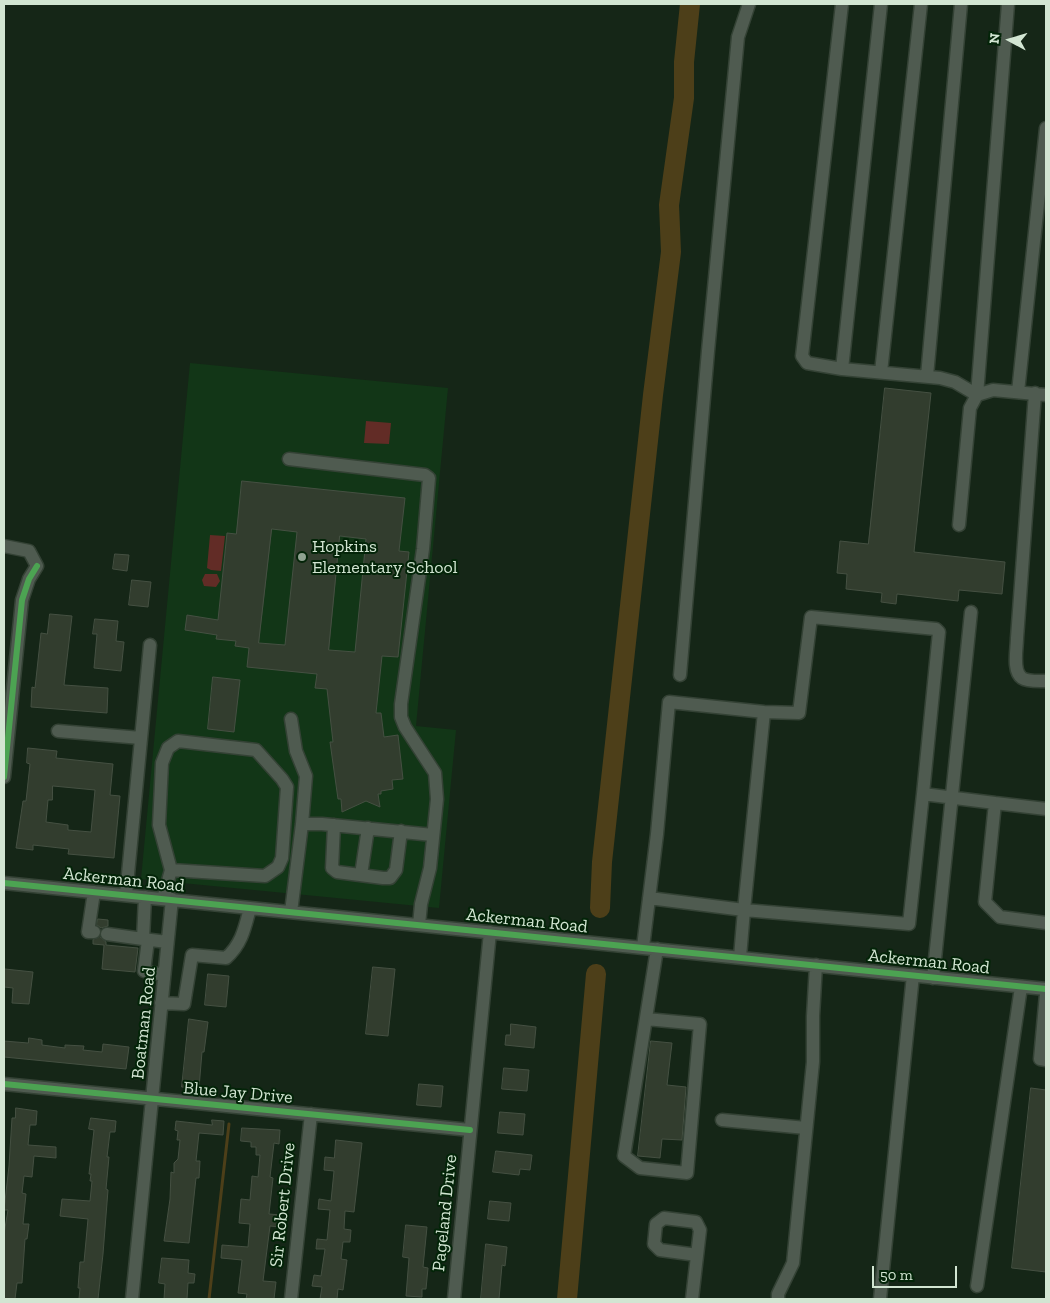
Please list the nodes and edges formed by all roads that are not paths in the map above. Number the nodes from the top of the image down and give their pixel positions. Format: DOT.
graph roads {
  1 [pos="748,4"];
  2 [pos="842,4"];
  3 [pos="881,4"];
  4 [pos="921,4"];
  5 [pos="961,4"];
  6 [pos="1008,4"];
  7 [pos="1046,128"];
  8 [pos="842,369"];
  9 [pos="881,372"];
  10 [pos="927,376"];
  11 [pos="1018,392"];
  12 [pos="1040,394"];
  13 [pos="977,395"];
  14 [pos="289,459"];
  15 [pos="959,525"];
  16 [pos="4,546"];
  17 [pos="971,612"];
  18 [pos="150,644"];
  19 [pos="680,675"];
  20 [pos="1046,682"];
  21 [pos="8,690"];
  22 [pos="764,712"];
  23 [pos="291,719"];
  24 [pos="58,731"];
  25 [pos="141,738"];
  26 [pos="4,777"];
  27 [pos="923,794"];
  28 [pos="952,797"];
  29 [pos="995,802"];
  30 [pos="1046,809"];
  31 [pos="302,824"];
  32 [pos="334,825"];
  33 [pos="368,828"];
  34 [pos="401,832"];
  35 [pos="433,835"];
  36 [pos="171,870"];
  37 [pos="361,875"];
  38 [pos="4,883"];
  39 [pos="94,892"];
  40 [pos="126,895"];
  41 [pos="145,897"];
  42 [pos="649,898"];
  43 [pos="167,899"];
  44 [pos="250,908"];
  45 [pos="744,910"];
  46 [pos="291,912"];
  47 [pos="1046,923"];
  48 [pos="419,925"];
  49 [pos="94,932"];
  50 [pos="490,932"];
  51 [pos="107,934"];
  52 [pos="146,939"];
  53 [pos="167,942"];
  54 [pos="643,947"];
  55 [pos="657,949"];
  56 [pos="740,957"];
  57 [pos="816,965"];
  58 [pos="164,975"];
  59 [pos="913,975"];
  60 [pos="933,978"];
  61 [pos="1022,987"];
  62 [pos="1046,989"];
  63 [pos="1046,994"];
  64 [pos="161,1003"];
  65 [pos="646,1019"];
  66 [pos="1046,1060"];
  67 [pos="4,1084"];
  68 [pos="151,1099"];
  69 [pos="311,1114"];
  70 [pos="722,1120"];
  71 [pos="806,1128"];
  72 [pos="470,1130"];
  73 [pos="697,1255"];
  74 [pos="977,1286"];
  75 [pos="132,1299"];
  76 [pos="291,1299"];
  77 [pos="454,1299"];
  78 [pos="692,1299"];
  79 [pos="778,1299"];
  80 [pos="880,1299"];
  1 -- 19 [label="street"];
  2 -- 8 [label="street"];
  3 -- 8 [label="street"];
  4 -- 9 [label="street"];
  5 -- 10 [label="street"];
  6 -- 13 [label="street"];
  7 -- 11 [label="street"];
  8 -- 9 [label="street"];
  9 -- 10 [label="street"];
  10 -- 13 [label="street"];
  11 -- 12 [label="street"];
  11 -- 13 [label="street"];
  12 -- 20 [label="street"];
  13 -- 15 [label="street"];
  14 -- 35 [label="street"];
  16 -- 21 [label="street"];
  17 -- 28 [label="street"];
  18 -- 25 [label="street"];
  21 -- 26 [label="street"];
  22 -- 27 [label="street"];
  22 -- 42 [label="street"];
  22 -- 45 [label="street"];
  23 -- 31 [label="street"];
  24 -- 25 [label="street"];
  25 -- 40 [label="street"];
  27 -- 28 [label="street"];
  27 -- 45 [label="street"];
  28 -- 29 [label="street"];
  28 -- 60 [label="street"];
  29 -- 30 [label="street"];
  29 -- 47 [label="street"];
  31 -- 32 [label="street"];
  31 -- 46 [label="street"];
  32 -- 33 [label="street"];
  32 -- 37 [label="street"];
  33 -- 34 [label="street"];
  33 -- 37 [label="street"];
  34 -- 35 [label="street"];
  34 -- 37 [label="street"];
  35 -- 48 [label="street"];
  36 -- 36 [label="street"];
  36 -- 43 [label="street, Boatman Road"];
  38 -- 39 [label="street, Ackerman Road"];
  39 -- 40 [label="street, Ackerman Road"];
  39 -- 49 [label="street"];
  40 -- 41 [label="street, Ackerman Road"];
  41 -- 43 [label="street, Ackerman Road"];
  41 -- 52 [label="street"];
  42 -- 45 [label="street"];
  42 -- 54 [label="street"];
  43 -- 44 [label="street, Ackerman Road"];
  43 -- 53 [label="street, Boatman Road"];
  44 -- 46 [label="street, Ackerman Road"];
  44 -- 64 [label="street"];
  45 -- 56 [label="street"];
  46 -- 48 [label="street, Ackerman Road"];
  48 -- 50 [label="street, Ackerman Road"];
  50 -- 54 [label="street, Ackerman Road"];
  50 -- 72 [label="street"];
  51 -- 52 [label="street"];
  52 -- 53 [label="street"];
  52 -- 58 [label="street"];
  53 -- 58 [label="street, Boatman Road"];
  54 -- 55 [label="street, Ackerman Road"];
  55 -- 56 [label="street, Ackerman Road"];
  55 -- 65 [label="street"];
  56 -- 57 [label="street, Ackerman Road"];
  57 -- 59 [label="street, Ackerman Road"];
  57 -- 71 [label="street"];
  58 -- 64 [label="street, Boatman Road"];
  59 -- 60 [label="street, Ackerman Road"];
  59 -- 80 [label="street"];
  60 -- 61 [label="street, Ackerman Road"];
  61 -- 62 [label="street, Ackerman Road"];
  61 -- 74 [label="street"];
  63 -- 66 [label="street"];
  64 -- 68 [label="street, Boatman Road"];
  65 -- 65 [label="street"];
  67 -- 68 [label="street, Blue Jay Drive"];
  68 -- 69 [label="street, Blue Jay Drive"];
  68 -- 75 [label="street, Boatman Road"];
  69 -- 72 [label="street, Blue Jay Drive"];
  69 -- 76 [label="street, Sir Robert Drive"];
  70 -- 71 [label="street"];
  71 -- 79 [label="street"];
  72 -- 77 [label="street, Pageland Drive"];
  73 -- 78 [label="street"];
}
